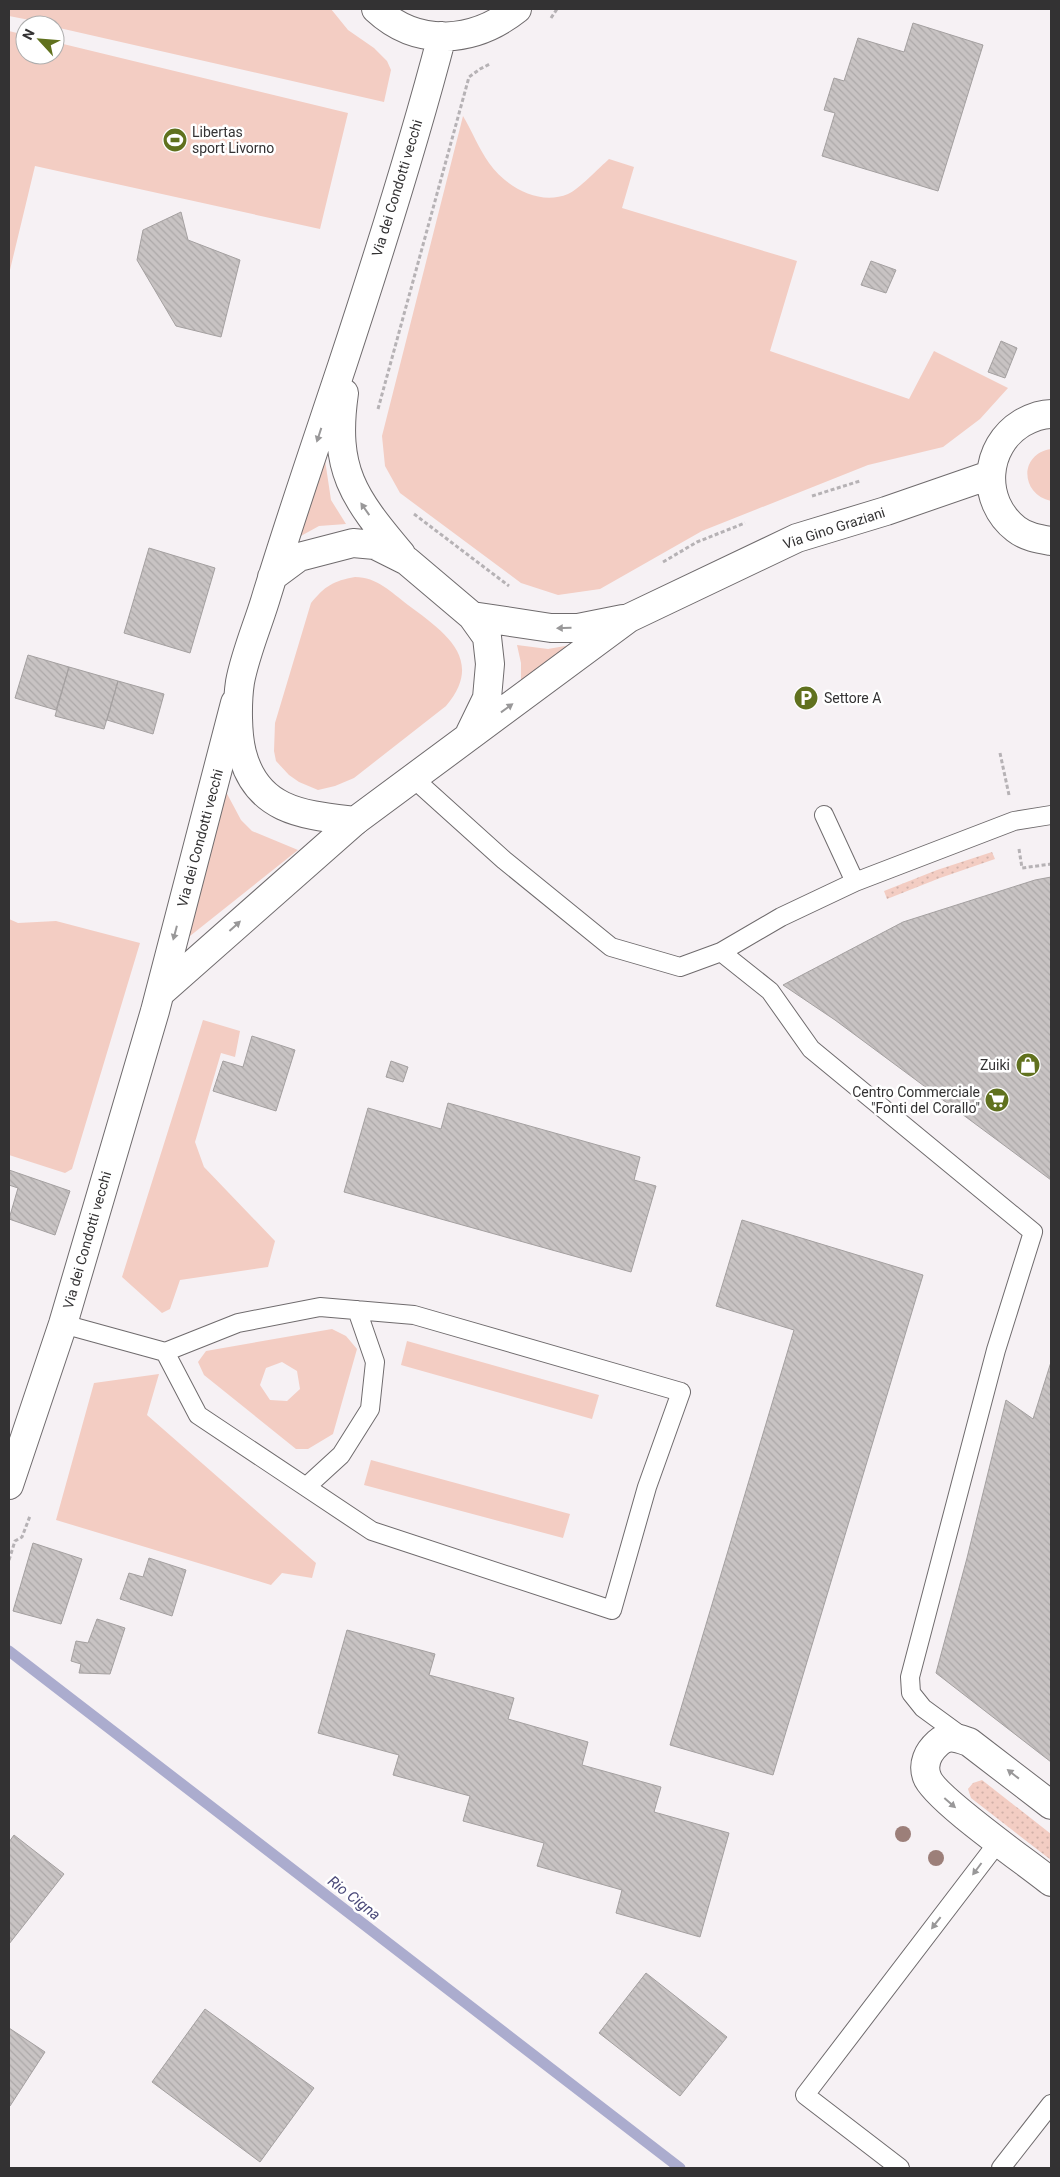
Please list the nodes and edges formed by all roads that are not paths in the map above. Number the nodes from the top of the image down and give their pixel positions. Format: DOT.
graph roads {
  1 [pos="376,9"];
  2 [pos="517,9"];
  3 [pos="442,36"];
  4 [pos="351,339"];
  5 [pos="1051,414"];
  6 [pos="990,476"];
  7 [pos="1051,541"];
  8 [pos="406,561"];
  9 [pos="272,578"];
  10 [pos="472,616"];
  11 [pos="629,618"];
  12 [pos="240,683"];
  13 [pos="468,737"];
  14 [pos="413,778"];
  15 [pos="824,815"];
  16 [pos="1051,815"];
  17 [pos="355,821"];
  18 [pos="855,882"];
  19 [pos="722,952"];
  20 [pos="160,993"];
  21 [pos="357,1310"];
  22 [pos="63,1324"];
  23 [pos="165,1352"];
  24 [pos="9,1485"];
  25 [pos="306,1487"];
  26 [pos="969,1742"];
  27 [pos="1051,1805"];
  28 [pos="998,1841"];
  29 [pos="1051,1882"];
  30 [pos="1051,2104"];
  31 [pos="1004,2167"];
  32 [pos="900,2168"];
  1 -- 3 [label="street"];
  2 -- 3 [label="street"];
  3 -- 4 [label="street, Via dei Condotti vecchi"];
  8 -- 4 [label="street, Via dei Condotti vecchi, one-way"];
  4 -- 9 [label="street, Via dei Condotti vecchi, one-way"];
  5 -- 6 [label="street"];
  6 -- 7 [label="street"];
  6 -- 11 [label="street, Via Gino Graziani"];
  8 -- 9 [label="street"];
  8 -- 10 [label="street"];
  9 -- 12 [label="street, Via dei Condotti vecchi"];
  11 -- 10 [label="street, Via Gino Graziani, one-way"];
  10 -- 13 [label="street"];
  13 -- 11 [label="street, Via Gino Graziani, one-way"];
  12 -- 17 [label="street"];
  12 -- 20 [label="street, Via dei Condotti vecchi, one-way"];
  13 -- 14 [label="street, Via Gino Graziani"];
  14 -- 17 [label="street, Via Gino Graziani"];
  14 -- 19 [label="lane"];
  15 -- 18 [label="lane"];
  16 -- 18 [label="lane"];
  20 -- 17 [label="street, one-way"];
  18 -- 19 [label="lane"];
  19 -- 26 [label="lane"];
  20 -- 22 [label="street, Via dei Condotti vecchi"];
  21 -- 23 [label="lane"];
  21 -- 25 [label="lane"];
  21 -- 25 [label="lane"];
  22 -- 23 [label="lane"];
  22 -- 24 [label="street, Via dei Condotti vecchi"];
  23 -- 25 [label="lane"];
  27 -- 26 [label="street, one-way"];
  26 -- 28 [label="street, one-way"];
  28 -- 29 [label="street"];
  28 -- 32 [label="lane, one-way"];
  30 -- 31 [label="lane"];
}
